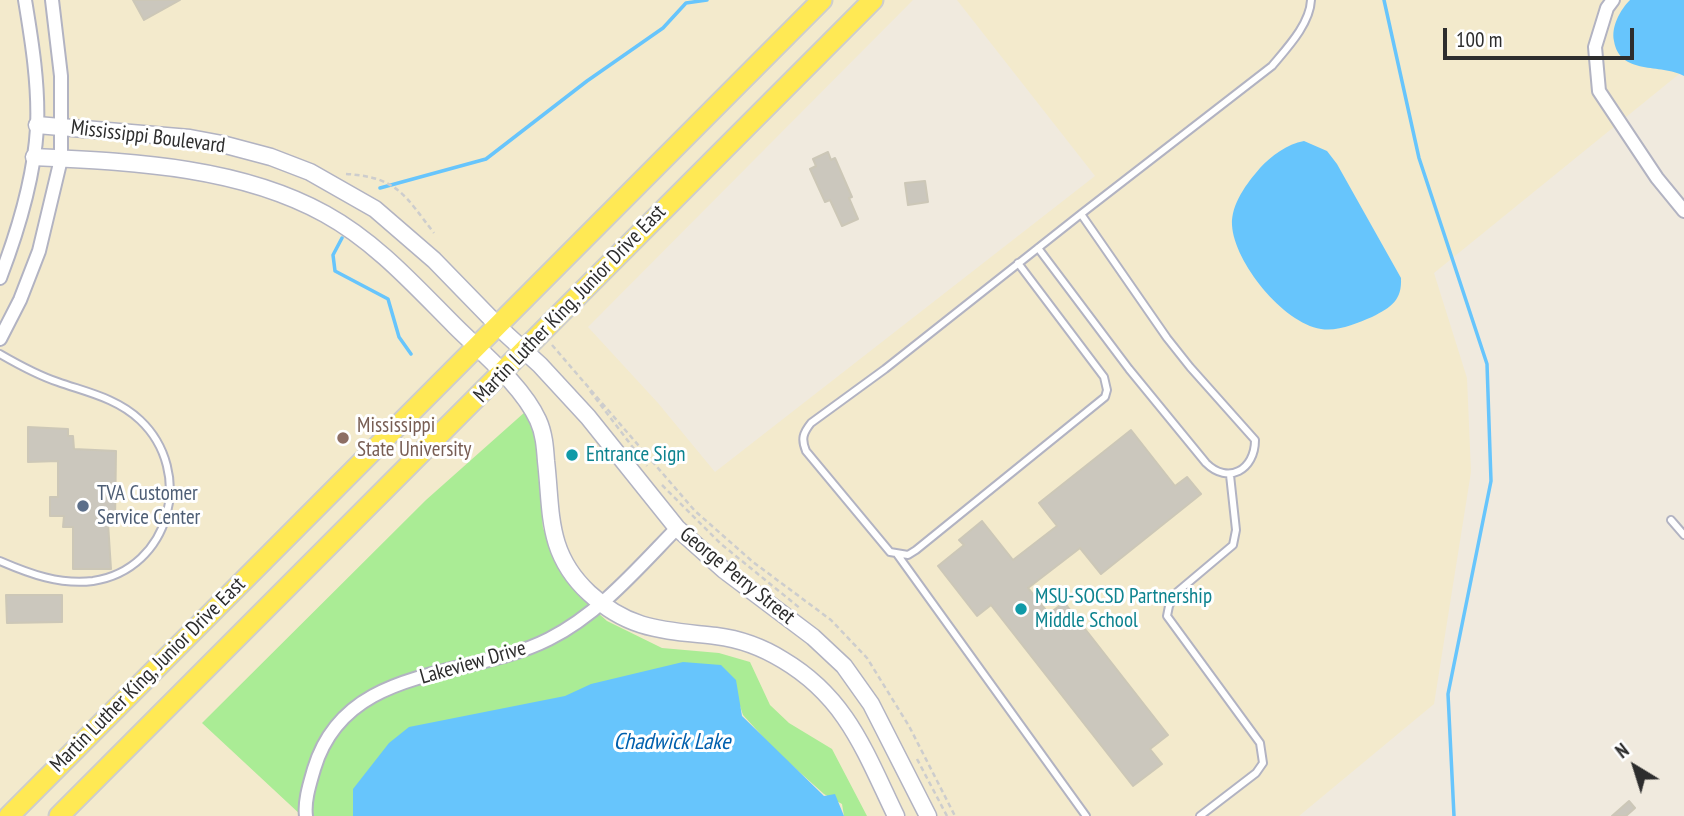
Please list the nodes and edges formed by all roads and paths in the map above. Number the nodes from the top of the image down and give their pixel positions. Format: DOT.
graph roads {
  1 [pos="25,0"];
  2 [pos="52,0"];
  3 [pos="822,0"];
  4 [pos="873,0"];
  5 [pos="1311,0"];
  6 [pos="1613,0"];
  7 [pos="37,125"];
  8 [pos="63,126"];
  9 [pos="34,158"];
  10 [pos="61,159"];
  11 [pos="346,174"];
  12 [pos="1684,211"];
  13 [pos="1081,214"];
  14 [pos="434,233"];
  15 [pos="1038,248"];
  16 [pos="1018,263"];
  17 [pos="0,278"];
  18 [pos="498,325"];
  19 [pos="0,339"];
  20 [pos="477,347"];
  21 [pos="525,349"];
  22 [pos="0,354"];
  23 [pos="502,373"];
  24 [pos="652,473"];
  25 [pos="1230,475"];
  26 [pos="659,482"];
  27 [pos="1671,520"];
  28 [pos="677,528"];
  29 [pos="1684,535"];
  30 [pos="897,555"];
  31 [pos="0,561"];
  32 [pos="603,604"];
  33 [pos="803,610"];
  34 [pos="912,750"];
  35 [pos="9,816"];
  36 [pos="59,816"];
  37 [pos="306,816"];
  38 [pos="896,816"];
  39 [pos="928,816"];
  40 [pos="947,816"];
  41 [pos="955,816"];
  42 [pos="1086,816"];
  43 [pos="1200,816"];
  1 -- 7 [label="street"];
  2 -- 8 [label="street"];
  3 -- 18 [label="main road, Martin Luther King, Junior Drive East"];
  4 -- 21 [label="main road, Martin Luther King, Junior Drive East"];
  5 -- 13 [label="lane"];
  6 -- 12 [label="street"];
  7 -- 8 [label="street, Mississippi Boulevard"];
  7 -- 9 [label="street"];
  8 -- 10 [label="street"];
  8 -- 18 [label="street, Mississippi Boulevard"];
  9 -- 10 [label="street, Mississippi Boulevard"];
  9 -- 17 [label="street"];
  10 -- 19 [label="street"];
  10 -- 20 [label="street, Mississippi Boulevard"];
  11 -- 14 [label="path"];
  13 -- 15 [label="lane"];
  13 -- 25 [label="lane"];
  15 -- 16 [label="lane"];
  15 -- 25 [label="lane"];
  16 -- 30 [label="lane"];
  16 -- 30 [label="lane"];
  18 -- 20 [label="main road, Martin Luther King, Junior Drive East"];
  18 -- 21 [label="street, Mississippi Boulevard"];
  20 -- 23 [label="street, Mississippi Boulevard"];
  20 -- 35 [label="main road, Martin Luther King, Junior Drive East"];
  21 -- 23 [label="main road, Martin Luther King, Junior Drive East"];
  21 -- 28 [label="street, George Perry Street"];
  22 -- 31 [label="lane"];
  23 -- 32 [label="street, George Perry Street"];
  23 -- 36 [label="main road, Martin Luther King, Junior Drive East"];
  24 -- 41 [label="path"];
  25 -- 43 [label="lane"];
  26 -- 33 [label="path"];
  27 -- 29 [label="lane"];
  28 -- 32 [label="street, Lakeview Drive"];
  28 -- 39 [label="street, George Perry Street"];
  30 -- 42 [label="lane"];
  32 -- 37 [label="street, Lakeview Drive"];
  32 -- 38 [label="street, George Perry Street"];
  34 -- 40 [label="path"];
}
